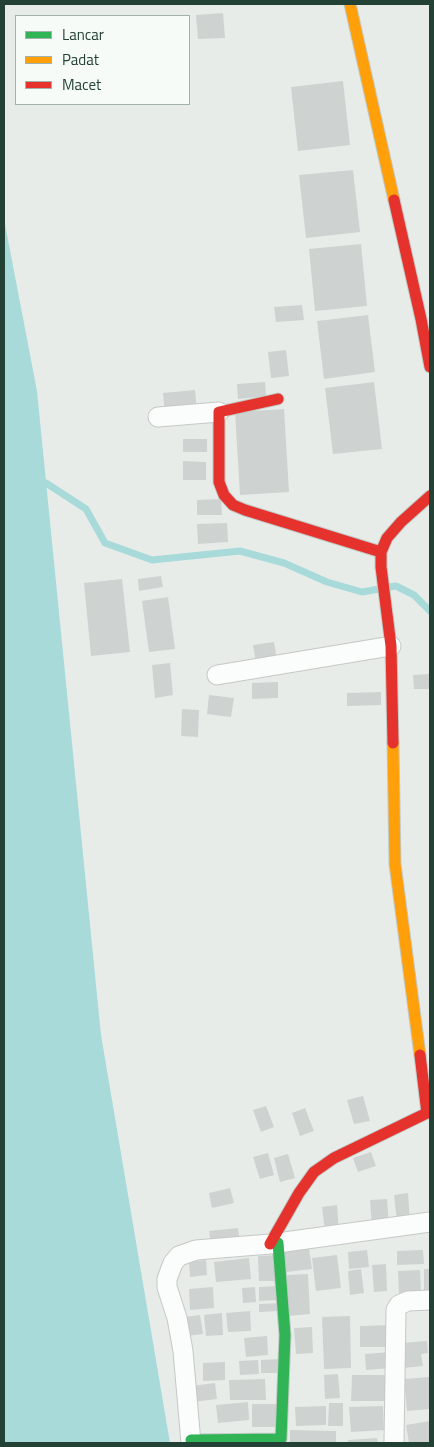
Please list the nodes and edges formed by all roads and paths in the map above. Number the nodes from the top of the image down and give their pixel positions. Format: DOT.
graph roads {
  1 [pos="350,4"];
  2 [pos="430,367"];
  3 [pos="278,399"];
  4 [pos="219,412"];
  5 [pos="158,417"];
  6 [pos="430,496"];
  7 [pos="381,552"];
  8 [pos="391,646"];
  9 [pos="217,675"];
  10 [pos="429,1119"];
  11 [pos="430,1222"];
  12 [pos="274,1243"];
  13 [pos="430,1300"];
  14 [pos="191,1442"];
  15 [pos="394,1443"];
  1 -- 2 [label="street"];
  3 -- 4 [label="street"];
  4 -- 5 [label="street"];
  4 -- 7 [label="street"];
  6 -- 7 [label="street"];
  7 -- 8 [label="street"];
  8 -- 9 [label="street"];
  8 -- 10 [label="street"];
  10 -- 12 [label="street"];
  11 -- 12 [label="street"];
  12 -- 14 [label="street"];
  12 -- 14 [label="street"];
  13 -- 15 [label="street"];
}
